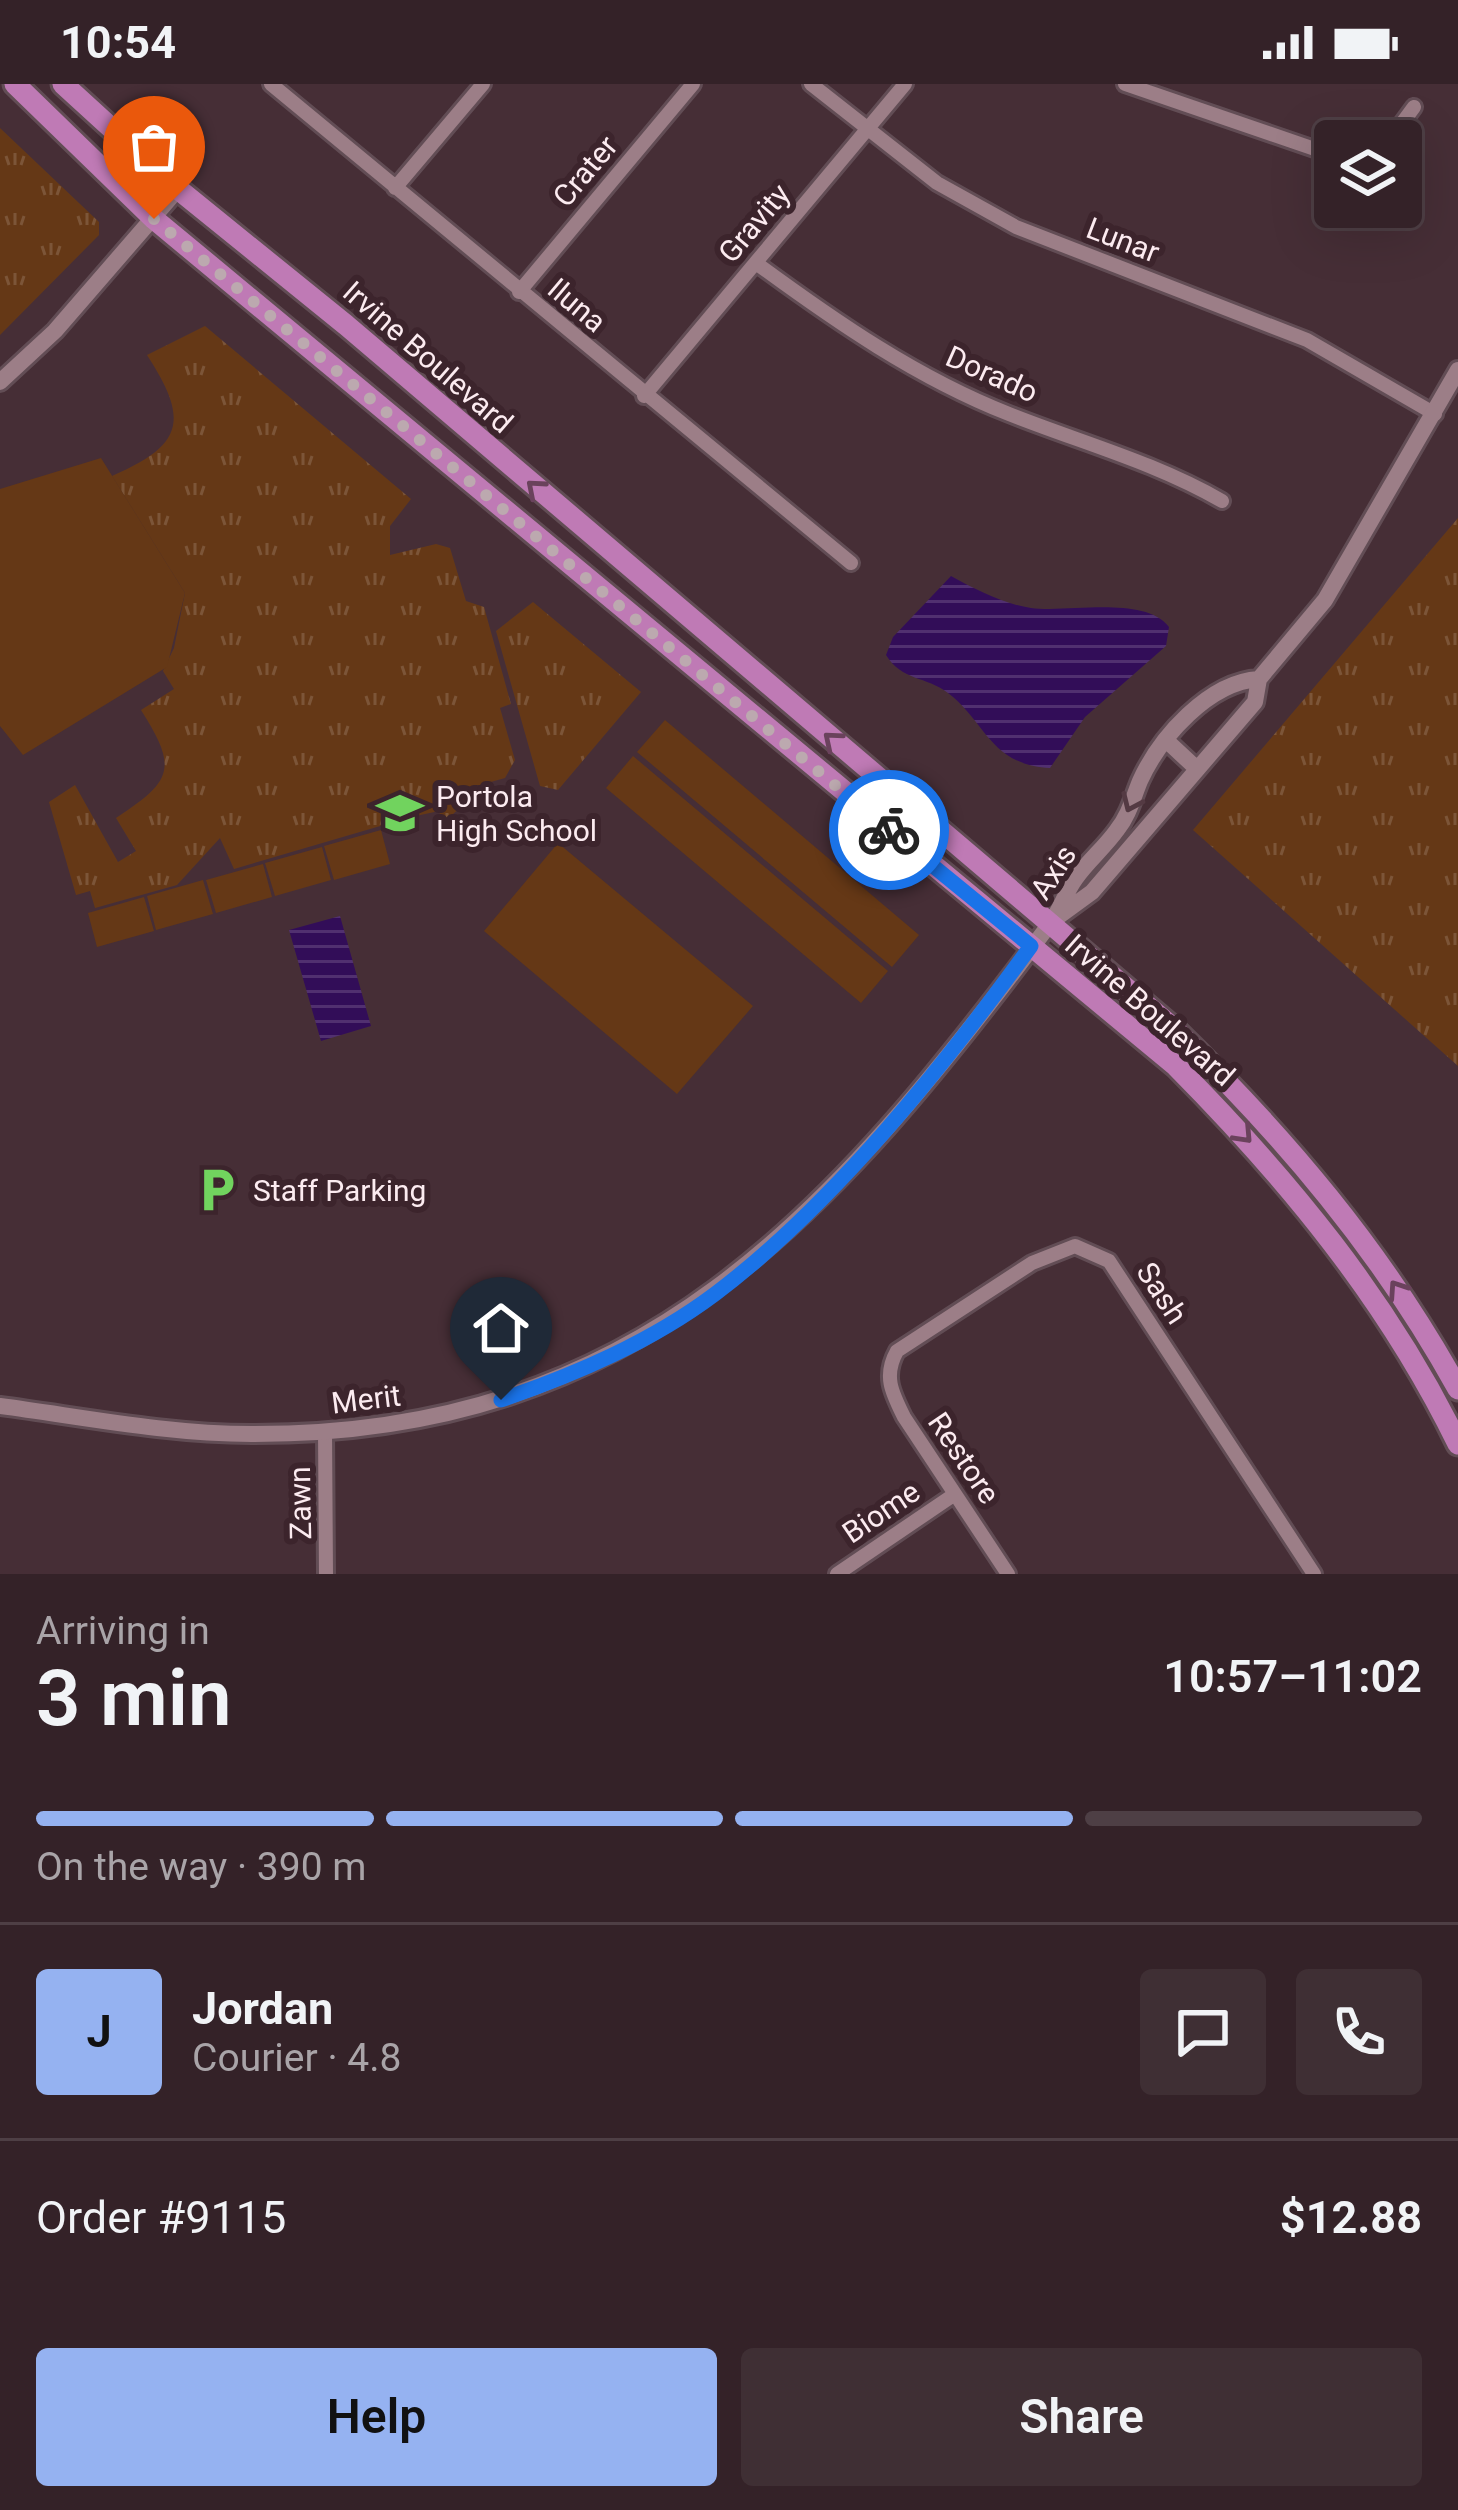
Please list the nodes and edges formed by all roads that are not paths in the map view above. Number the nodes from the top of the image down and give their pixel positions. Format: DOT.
graph roads {
  1 [pos="15,84"];
  2 [pos="63,84"];
  3 [pos="483,84"];
  4 [pos="693,84"];
  5 [pos="811,84"];
  6 [pos="905,84"];
  7 [pos="1131,85"];
  8 [pos="279,87"];
  9 [pos="1414,107"];
  10 [pos="1404,120"];
  11 [pos="866,131"];
  12 [pos="1314,149"];
  13 [pos="395,188"];
  14 [pos="178,190"];
  15 [pos="154,219"];
  16 [pos="756,263"];
  17 [pos="519,292"];
  18 [pos="1458,370"];
  19 [pos="0,382"];
  20 [pos="644,396"];
  21 [pos="1435,414"];
  22 [pos="1222,501"];
  23 [pos="851,563"];
  24 [pos="1259,679"];
  25 [pos="1167,741"];
  26 [pos="1196,768"];
  27 [pos="1051,922"];
  28 [pos="1031,946"];
  29 [pos="888,1366"];
  30 [pos="1458,1389"];
  31 [pos="0,1406"];
  32 [pos="325,1431"];
  33 [pos="1458,1444"];
  34 [pos="956,1494"];
  35 [pos="326,1574"];
  36 [pos="837,1574"];
  37 [pos="1008,1574"];
  38 [pos="1314,1574"];
  1 -- 15 [label="main road, Irvine Boulevard"];
  2 -- 14 [label="main road, Irvine Boulevard"];
  3 -- 13 [label="street"];
  4 -- 17 [label="street, Crater"];
  5 -- 11 [label="street, Lunar"];
  6 -- 11 [label="street, Gravity"];
  7 -- 12 [label="street"];
  8 -- 13 [label="street, Iluna"];
  9 -- 10 [label="street"];
  11 -- 16 [label="street, Gravity"];
  11 -- 21 [label="street, Lunar"];
  13 -- 17 [label="street, Iluna"];
  14 -- 15 [label="street"];
  27 -- 14 [label="main road, Irvine Boulevard, one-way"];
  15 -- 19 [label="street"];
  15 -- 28 [label="main road, Irvine Boulevard"];
  16 -- 20 [label="street, Gravity"];
  16 -- 22 [label="street, Dorado"];
  17 -- 20 [label="street, Iluna"];
  18 -- 21 [label="street, Axis"];
  20 -- 23 [label="street, Iluna"];
  21 -- 24 [label="street, Axis"];
  24 -- 25 [label="street, Axis"];
  24 -- 26 [label="street, Axis"];
  25 -- 26 [label="street"];
  25 -- 27 [label="street, Axis, one-way"];
  26 -- 27 [label="street, Axis"];
  27 -- 28 [label="street, Merit"];
  30 -- 27 [label="main road, Irvine Boulevard, one-way"];
  28 -- 32 [label="street, Merit"];
  28 -- 33 [label="main road, Irvine Boulevard, one-way"];
  29 -- 34 [label="street, Restore"];
  29 -- 38 [label="street, Sash"];
  31 -- 32 [label="street, Merit"];
  32 -- 35 [label="street, Zawn"];
  34 -- 36 [label="street, Biome"];
  34 -- 37 [label="street, Restore"];
}
